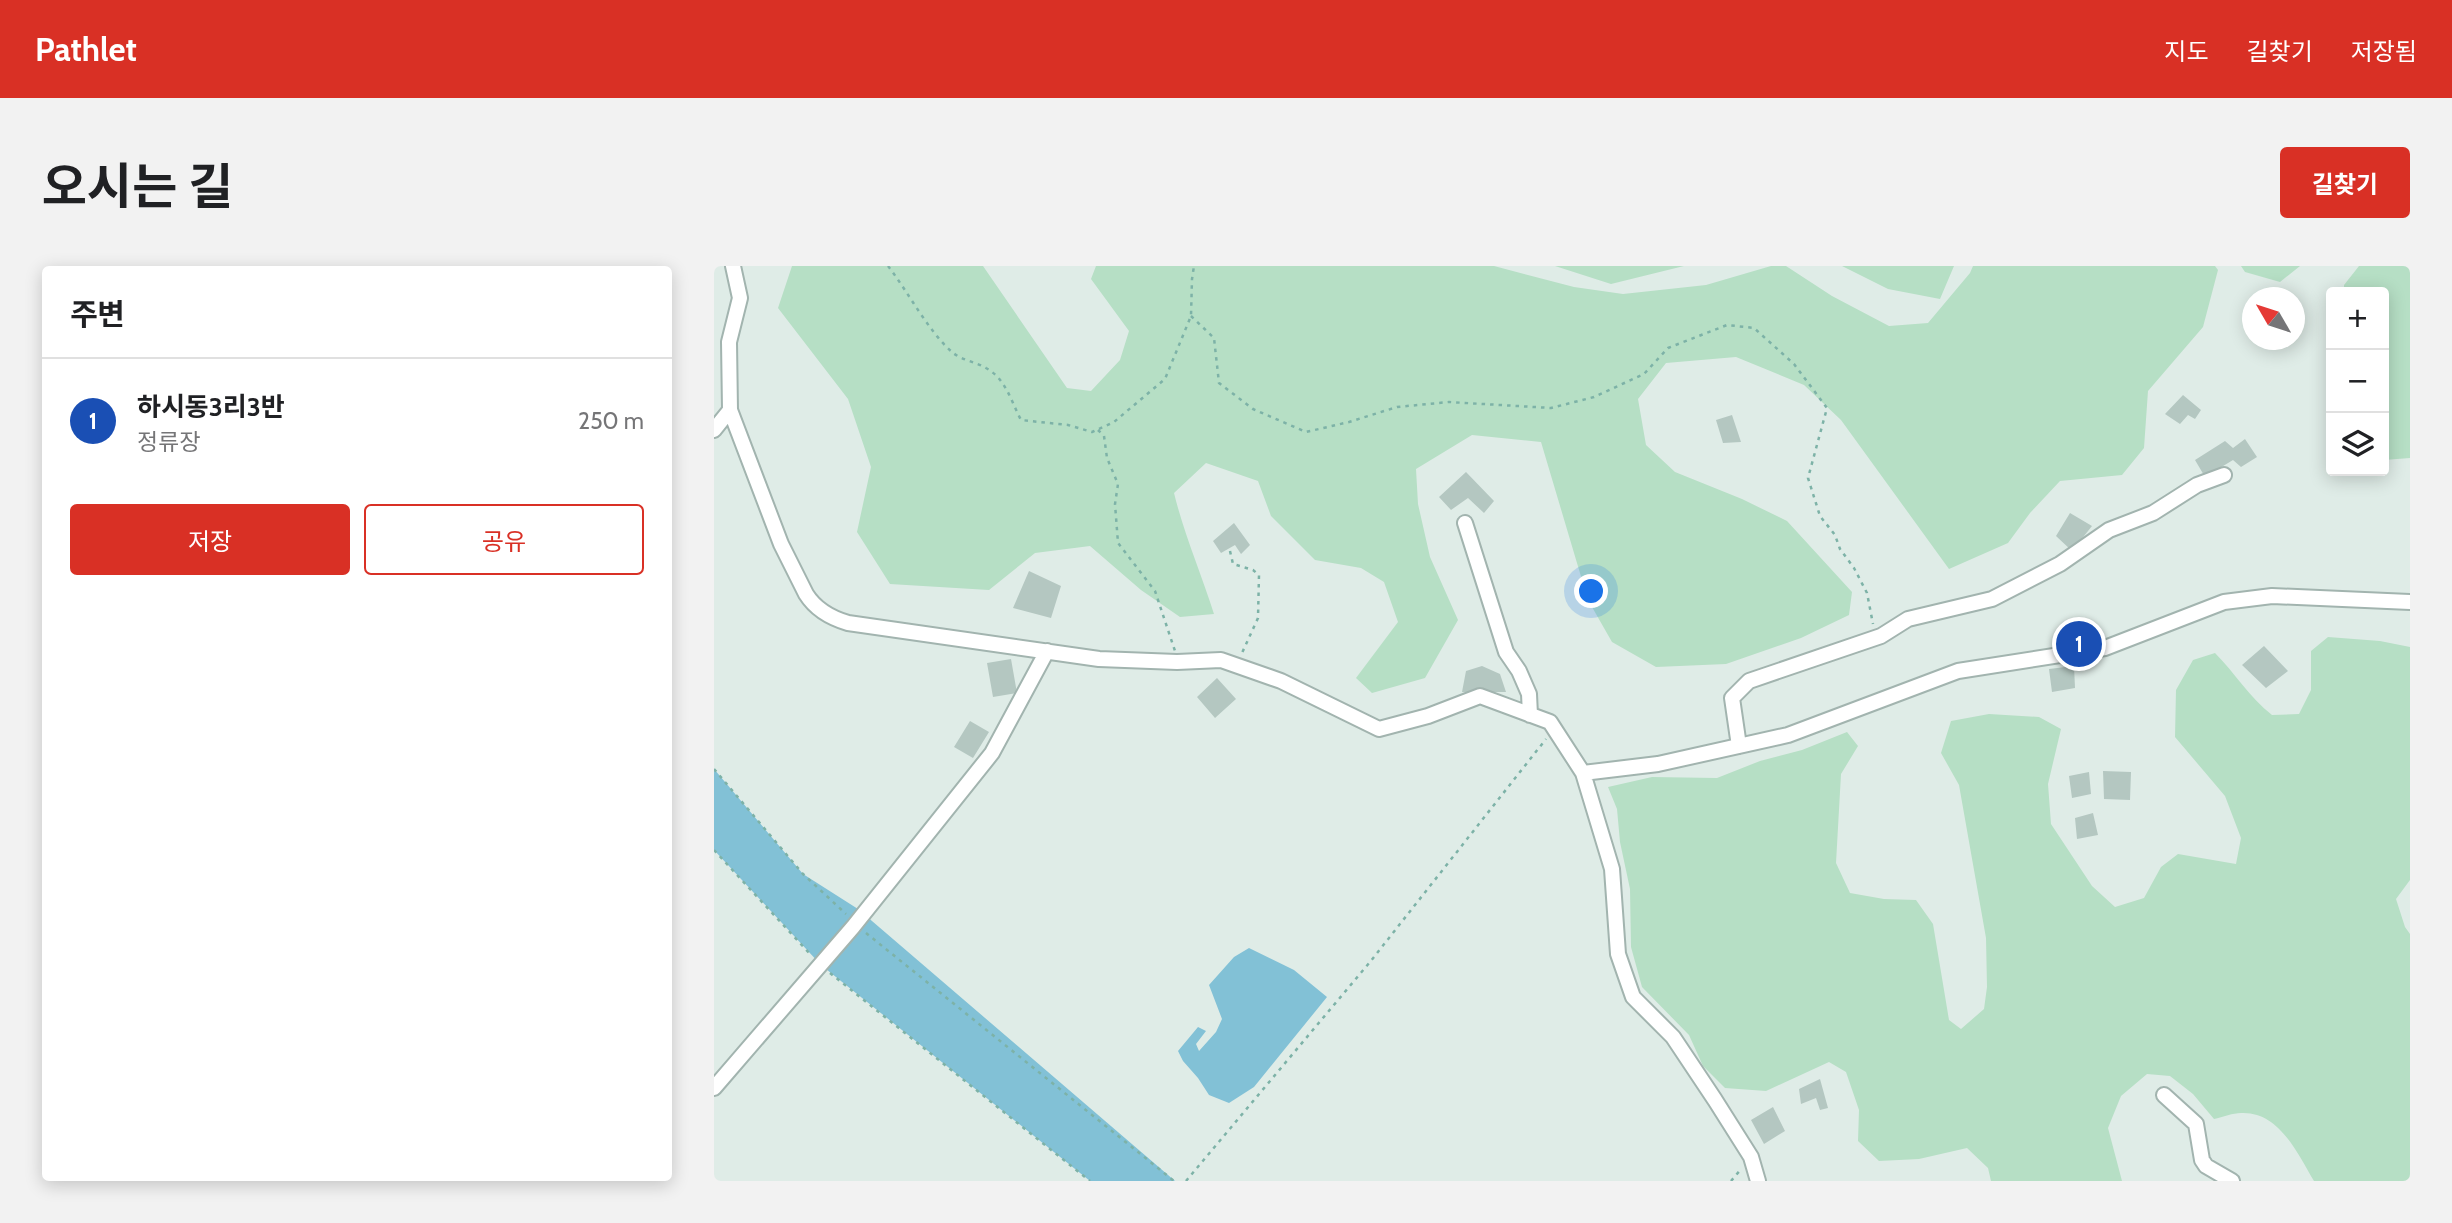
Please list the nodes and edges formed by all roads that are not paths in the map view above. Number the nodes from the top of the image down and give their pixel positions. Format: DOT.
graph roads {
  1 [pos="733,266"];
  2 [pos="730,410"];
  3 [pos="714,430"];
  4 [pos="2224,475"];
  5 [pos="1465,523"];
  6 [pos="2410,602"];
  7 [pos="1047,650"];
  8 [pos="1530,715"];
  9 [pos="1739,746"];
  10 [pos="1583,773"];
  11 [pos="714,1088"];
  12 [pos="2164,1095"];
  13 [pos="1758,1181"];
  14 [pos="2232,1181"];
  1 -- 2 [label="street"];
  2 -- 3 [label="street"];
  2 -- 7 [label="street"];
  4 -- 9 [label="street"];
  5 -- 8 [label="street"];
  6 -- 9 [label="street"];
  7 -- 8 [label="street"];
  7 -- 11 [label="street"];
  8 -- 10 [label="street"];
  9 -- 10 [label="street"];
  10 -- 13 [label="street"];
  12 -- 14 [label="street"];
}
